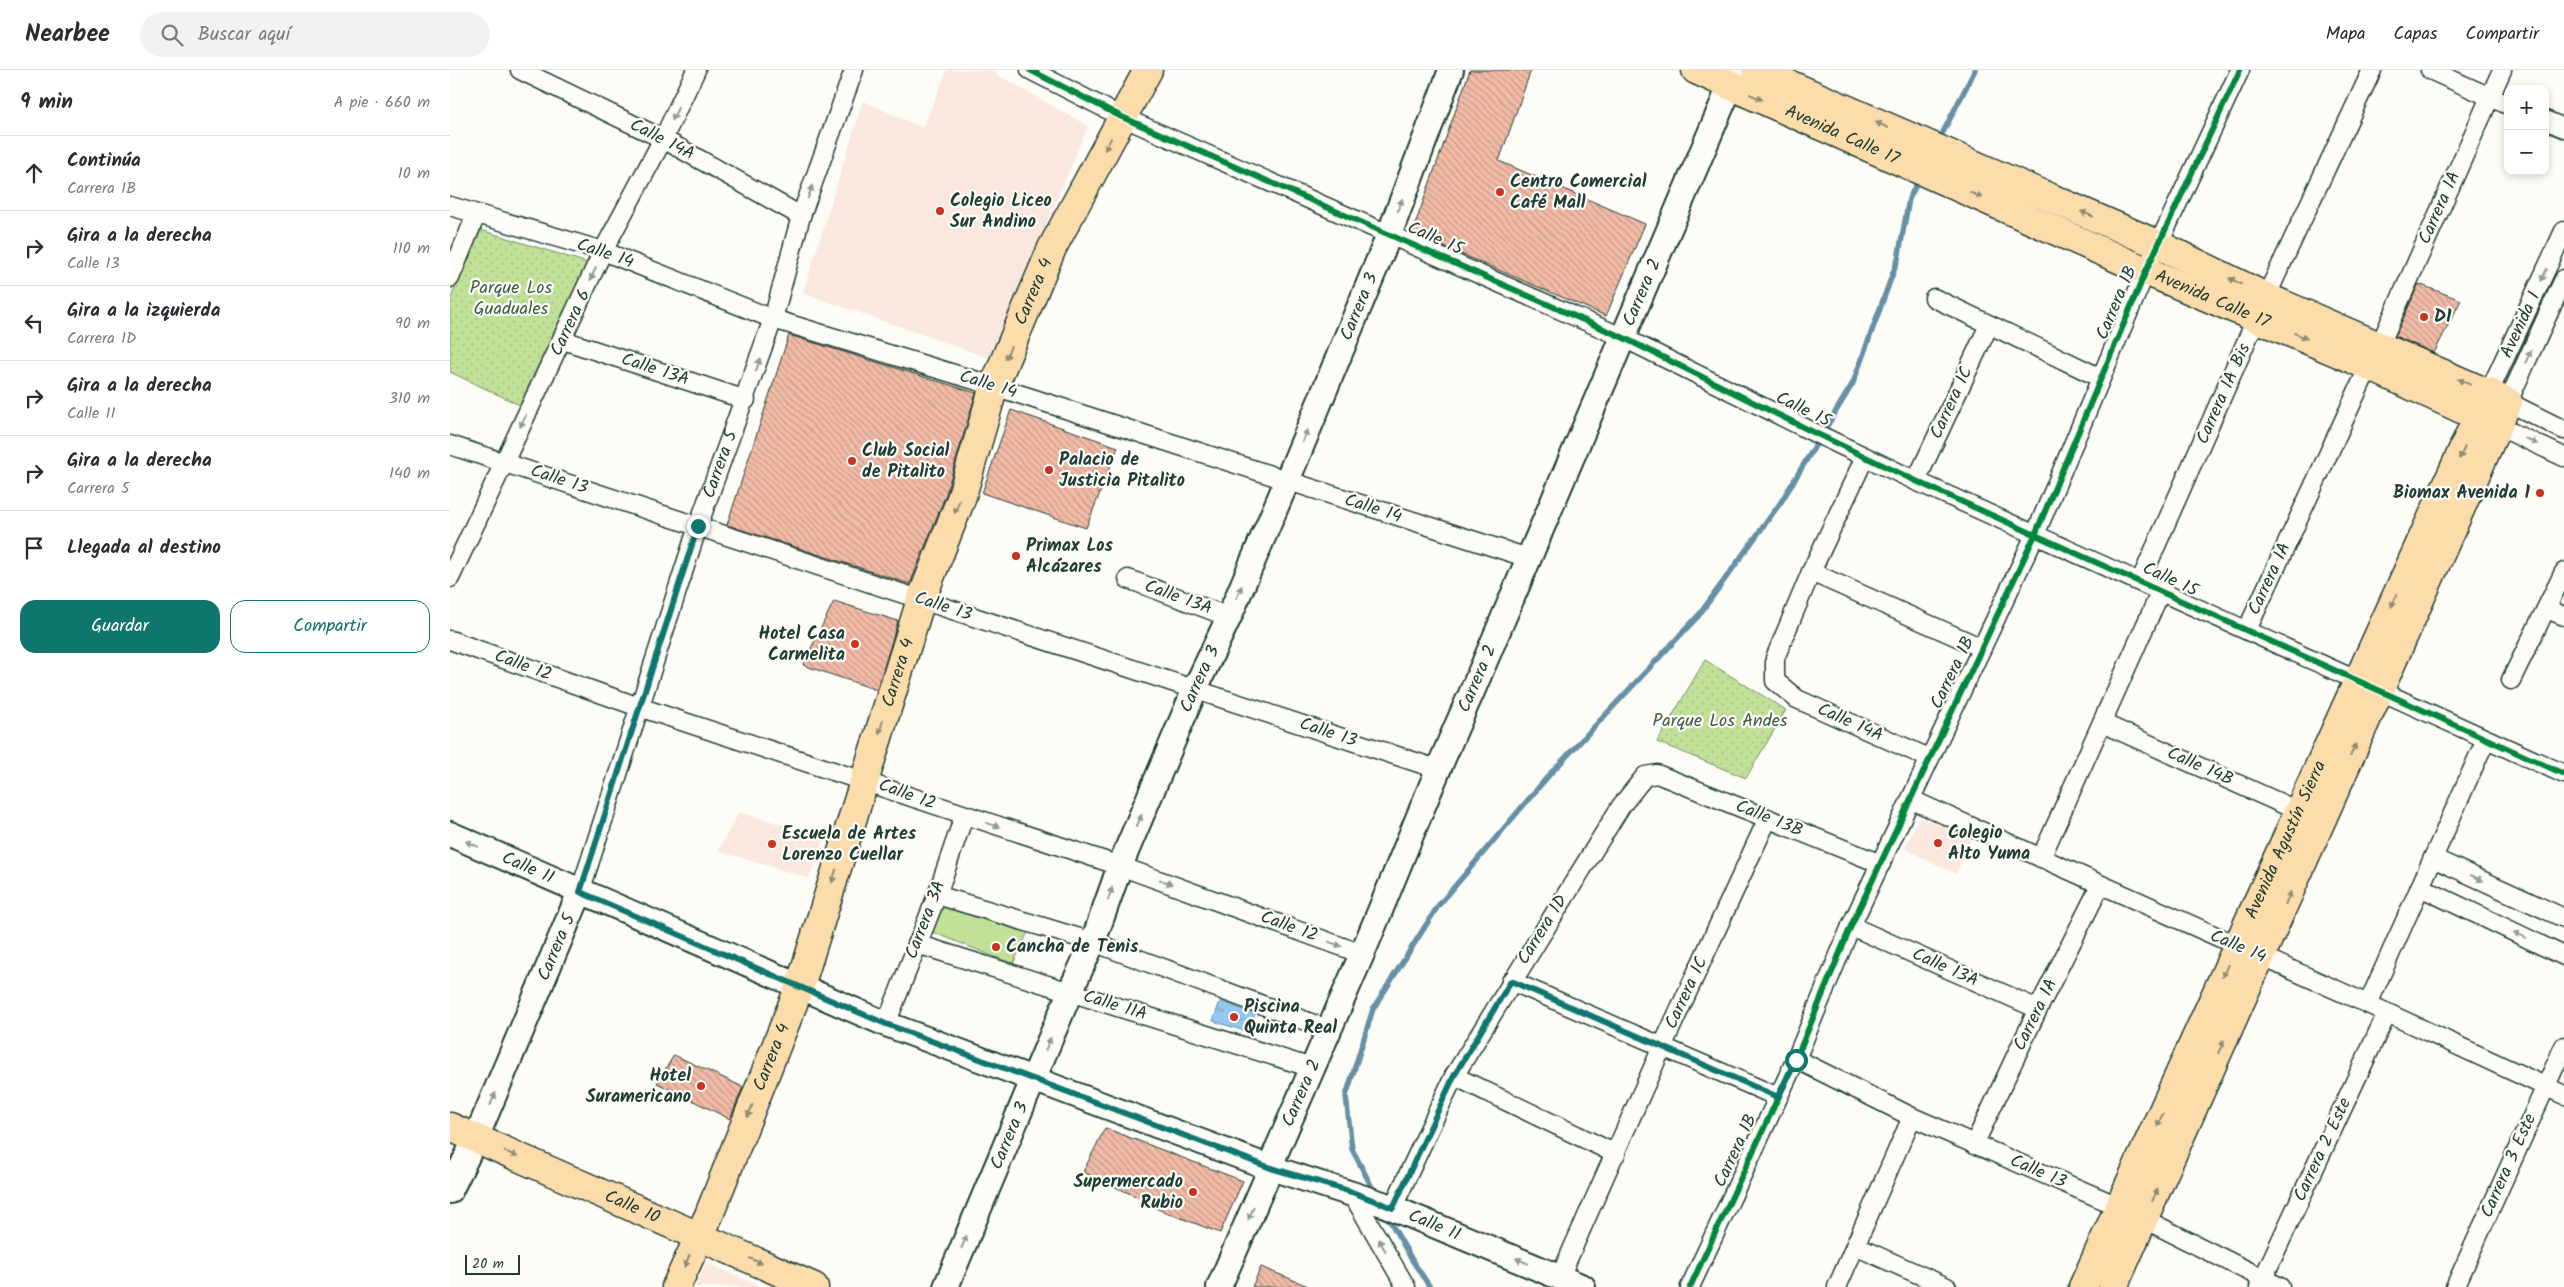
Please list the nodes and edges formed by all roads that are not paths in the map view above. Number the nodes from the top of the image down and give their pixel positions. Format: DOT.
graph roads {
  1 [pos="520,70"];
  2 [pos="696,70"];
  3 [pos="854,70"];
  4 [pos="1030,70"];
  5 [pos="1148,70"];
  6 [pos="1451,70"];
  7 [pos="1696,70"];
  8 [pos="1756,70"];
  9 [pos="2240,70"];
  10 [pos="2372,70"];
  11 [pos="2430,70"];
  12 [pos="2502,70"];
  13 [pos="1734,78"];
  14 [pos="2490,98"];
  15 [pos="2504,103"];
  16 [pos="1122,118"];
  17 [pos="2549,122"];
  18 [pos="2564,128"];
  19 [pos="663,139"];
  20 [pos="1929,160"];
  21 [pos="450,206"];
  22 [pos="476,215"];
  23 [pos="801,216"];
  24 [pos="2564,231"];
  25 [pos="1389,235"];
  26 [pos="2159,245"];
  27 [pos="604,251"];
  28 [pos="2146,271"];
  29 [pos="450,278"];
  30 [pos="2564,279"];
  31 [pos="1934,298"];
  32 [pos="2262,307"];
  33 [pos="773,319"];
  34 [pos="1988,325"];
  35 [pos="1624,338"];
  36 [pos="563,340"];
  37 [pos="2374,356"];
  38 [pos="2101,378"];
  39 [pos="994,386"];
  40 [pos="746,400"];
  41 [pos="2494,409"];
  42 [pos="2564,430"];
  43 [pos="450,445"];
  44 [pos="1865,457"];
  45 [pos="2564,457"];
  46 [pos="503,462"];
  47 [pos="1286,481"];
  48 [pos="1916,481"];
  49 [pos="698,526"];
  50 [pos="2035,535"];
  51 [pos="1528,558"];
  52 [pos="1811,572"];
  53 [pos="2564,572"];
  54 [pos="450,578"];
  55 [pos="1128,579"];
  56 [pos="2140,582"];
  57 [pos="2160,593"];
  58 [pos="921,600"];
  59 [pos="2547,609"];
  60 [pos="2564,616"];
  61 [pos="1229,617"];
  62 [pos="2247,630"];
  63 [pos="450,640"];
  64 [pos="1982,648"];
  65 [pos="2511,680"];
  66 [pos="2368,687"];
  67 [pos="1194,689"];
  68 [pos="639,707"];
  69 [pos="2102,723"];
  70 [pos="2486,739"];
  71 [pos="1929,758"];
  72 [pos="1437,769"];
  73 [pos="1657,774"];
  74 [pos="2564,774"];
  75 [pos="865,780"];
  76 [pos="1912,800"];
  77 [pos="2298,811"];
  78 [pos="964,816"];
  79 [pos="1768,818"];
  80 [pos="450,834"];
  81 [pos="2041,858"];
  82 [pos="2433,858"];
  83 [pos="1881,864"];
  84 [pos="1120,866"];
  85 [pos="2100,886"];
  86 [pos="2420,887"];
  87 [pos="580,892"];
  88 [pos="937,895"];
  89 [pos="2564,918"];
  90 [pos="1851,926"];
  91 [pos="1094,942"];
  92 [pos="917,944"];
  93 [pos="2237,946"];
  94 [pos="1362,954"];
  95 [pos="2564,956"];
  96 [pos="2262,957"];
  97 [pos="1511,981"];
  98 [pos="800,986"];
  99 [pos="1070,992"];
  100 [pos="2368,1004"];
  101 [pos="2038,1009"];
  102 [pos="2387,1013"];
  103 [pos="886,1024"];
  104 [pos="1327,1029"];
  105 [pos="1663,1046"];
  106 [pos="2564,1046"];
  107 [pos="1796,1060"];
  108 [pos="1312,1068"];
  109 [pos="1454,1076"];
  110 [pos="1033,1080"];
  111 [pos="2545,1086"];
  112 [pos="2564,1095"];
  113 [pos="1778,1097"];
  114 [pos="1912,1117"];
  115 [pos="450,1127"];
  116 [pos="476,1138"];
  117 [pos="1974,1144"];
  118 [pos="1616,1154"];
  119 [pos="1271,1168"];
  120 [pos="450,1191"];
  121 [pos="1356,1194"];
  122 [pos="1388,1206"];
  123 [pos="2120,1207"];
  124 [pos="2144,1219"];
  125 [pos="698,1236"];
  126 [pos="1855,1246"];
  127 [pos="1560,1277"];
  128 [pos="2261,1283"];
  129 [pos="676,1287"];
  130 [pos="814,1287"];
  131 [pos="946,1287"];
  132 [pos="1219,1287"];
  133 [pos="1406,1287"];
  134 [pos="1583,1287"];
  135 [pos="1690,1287"];
  136 [pos="1837,1287"];
  137 [pos="1947,1287"];
  138 [pos="2082,1287"];
  139 [pos="2113,1287"];
  140 [pos="2280,1287"];
  141 [pos="2455,1287"];
  1 -- 19 [label="street, Calle 14A"];
  2 -- 19 [label="street, Carrera 6, one-way"];
  23 -- 3 [label="street, Carrera 5, one-way"];
  4 -- 16 [label="street, Calle 15"];
  5 -- 16 [label="main road, Carrera 4"];
  25 -- 6 [label="main road, Carrera 3, one-way"];
  7 -- 13 [label="main road, Avenida Calle 17"];
  20 -- 8 [label="main road, Avenida Calle 17, one-way"];
  9 -- 26 [label="street, Carrera 1B"];
  10 -- 32 [label="street, Carrera 1A Bis"];
  11 -- 14 [label="street"];
  12 -- 14 [label="street, Carrera 1A"];
  13 -- 20 [label="main road, Avenida Calle 17, one-way"];
  13 -- 35 [label="main road, Carrera 2"];
  14 -- 15 [label="street"];
  14 -- 37 [label="street, Carrera 1A"];
  16 -- 25 [label="street, Calle 15"];
  16 -- 39 [label="main road, Carrera 4, one-way"];
  17 -- 18 [label="street"];
  19 -- 23 [label="street, Calle 14A"];
  19 -- 27 [label="street, Carrera 6"];
  26 -- 20 [label="main road, Avenida Calle 17, one-way"];
  20 -- 28 [label="main road, Avenida Calle 17, one-way"];
  21 -- 22 [label="street, Calle 14"];
  22 -- 27 [label="street, Calle 14"];
  22 -- 29 [label="street"];
  23 -- 33 [label="street, Carrera 5"];
  24 -- 41 [label="street, Avenida 1, one-way"];
  25 -- 35 [label="street, Calle 15"];
  47 -- 25 [label="main road, Carrera 3, one-way"];
  26 -- 28 [label="street, Carrera 1B"];
  32 -- 26 [label="main road, Avenida Calle 17, one-way"];
  27 -- 33 [label="street, Calle 14"];
  27 -- 36 [label="street, Carrera 6, one-way"];
  28 -- 32 [label="main road, Avenida Calle 17"];
  28 -- 38 [label="street, Carrera 1B"];
  41 -- 30 [label="street, Avenida 1, one-way"];
  31 -- 34 [label="street"];
  32 -- 37 [label="main road, Avenida Calle 17"];
  32 -- 56 [label="street, Carrera 1A Bis"];
  33 -- 39 [label="street, Calle 14"];
  40 -- 33 [label="street, Carrera 5, one-way"];
  34 -- 38 [label="street"];
  34 -- 48 [label="street, Carrera 1C"];
  35 -- 44 [label="street, Calle 15"];
  35 -- 51 [label="main road, Carrera 2"];
  36 -- 40 [label="street, Calle 13A"];
  36 -- 46 [label="street, Carrera 6, one-way"];
  37 -- 41 [label="main road, Avenida Calle 17"];
  37 -- 62 [label="street, Carrera 1A"];
  38 -- 50 [label="street, Carrera 1B"];
  39 -- 47 [label="street, Calle 14"];
  39 -- 58 [label="main road, Carrera 4, one-way"];
  40 -- 49 [label="street, Carrera 5"];
  41 -- 42 [label="street, Avenida Calle 17"];
  41 -- 45 [label="street, Avenida Calle 17, one-way"];
  41 -- 66 [label="main road, Avenida Agustín Sierra"];
  43 -- 46 [label="street, Calle 13"];
  44 -- 48 [label="street, Calle 15"];
  44 -- 52 [label="street"];
  46 -- 49 [label="street, Calle 13"];
  46 -- 54 [label="street, Carrera 6"];
  47 -- 51 [label="street, Calle 14"];
  61 -- 47 [label="main road, Carrera 3, one-way"];
  48 -- 50 [label="street, Calle 15"];
  49 -- 58 [label="street, Calle 13"];
  49 -- 68 [label="street, Carrera 5"];
  50 -- 56 [label="street, Calle 15"];
  50 -- 64 [label="street, Carrera 1B"];
  51 -- 72 [label="main road, Carrera 2"];
  52 -- 64 [label="street"];
  52 -- 71 [label="street, Calle 14A"];
  53 -- 59 [label="street"];
  55 -- 61 [label="street, Calle 13A"];
  56 -- 57 [label="street, Calle 15"];
  57 -- 62 [label="street, Calle 15"];
  57 -- 69 [label="street"];
  58 -- 67 [label="street, Calle 13"];
  58 -- 75 [label="main road, Carrera 4, one-way"];
  59 -- 60 [label="street"];
  59 -- 65 [label="street"];
  61 -- 67 [label="main road, Carrera 3"];
  62 -- 66 [label="street, Calle 15"];
  63 -- 68 [label="street, Calle 12"];
  64 -- 71 [label="street, Carrera 1B"];
  66 -- 70 [label="street, Calle 15"];
  66 -- 77 [label="main road, Avenida Agustín Sierra"];
  96 -- 66 [label="main road, Avenida Agustín Sierra, one-way"];
  67 -- 72 [label="street, Calle 13"];
  84 -- 67 [label="main road, Carrera 3, one-way"];
  68 -- 75 [label="street, Calle 12"];
  68 -- 87 [label="street, Carrera 5"];
  69 -- 77 [label="street, Calle 14B"];
  69 -- 81 [label="street"];
  70 -- 74 [label="street, Calle 15"];
  70 -- 82 [label="street"];
  71 -- 76 [label="street, Carrera 1B"];
  72 -- 94 [label="main road, Carrera 2"];
  73 -- 79 [label="street, Calle 13B"];
  73 -- 97 [label="street, Carrera 1D"];
  75 -- 78 [label="street, Calle 12"];
  75 -- 98 [label="main road, Carrera 4, one-way"];
  76 -- 81 [label="street, Calle 14"];
  76 -- 83 [label="street, Carrera 1B"];
  77 -- 93 [label="main road, Avenida Agustín Sierra"];
  78 -- 84 [label="street, Calle 12, one-way"];
  78 -- 88 [label="street, Carrera 3A"];
  79 -- 83 [label="street, Calle 13B"];
  79 -- 105 [label="street, Carrera 1C"];
  87 -- 80 [label="main road, Calle 11, one-way"];
  81 -- 85 [label="street, Calle 14"];
  82 -- 86 [label="street"];
  82 -- 89 [label="street, one-way"];
  83 -- 90 [label="street, Carrera 1B"];
  91 -- 84 [label="main road, Carrera 3, one-way"];
  84 -- 94 [label="street, Calle 12, one-way"];
  85 -- 93 [label="street, Calle 14"];
  85 -- 101 [label="street, Carrera 1A"];
  95 -- 86 [label="street, one-way"];
  86 -- 100 [label="street"];
  87 -- 98 [label="main road, Calle 11"];
  116 -- 87 [label="main road, Carrera 5, one-way"];
  88 -- 91 [label="street"];
  88 -- 92 [label="street, Carrera 3A"];
  90 -- 101 [label="street, Calle 13A"];
  90 -- 107 [label="street, Carrera 1B"];
  91 -- 99 [label="main road, Carrera 3"];
  91 -- 104 [label="street"];
  92 -- 99 [label="street, Calle 11A"];
  92 -- 103 [label="street, Carrera 3A"];
  93 -- 96 [label="street, Calle 14"];
  93 -- 123 [label="main road, Avenida Agustín Sierra, one-way"];
  94 -- 104 [label="main road, Carrera 2"];
  96 -- 100 [label="street, Calle 14"];
  124 -- 96 [label="main road, Avenida Agustín Sierra, one-way"];
  97 -- 105 [label="street"];
  97 -- 109 [label="street, Carrera 1D"];
  98 -- 103 [label="main road, Calle 11"];
  98 -- 125 [label="main road, Carrera 4, one-way"];
  99 -- 108 [label="street, Calle 11A"];
  110 -- 99 [label="main road, Carrera 3, one-way"];
  100 -- 102 [label="street, Calle 14"];
  101 -- 117 [label="street, Carrera 1A"];
  102 -- 111 [label="street, Calle 14"];
  102 -- 128 [label="street, Carrera 2 Este"];
  103 -- 110 [label="main road, Calle 11"];
  104 -- 108 [label="main road, Carrera 2"];
  105 -- 113 [label="street"];
  105 -- 118 [label="street, Carrera 1C"];
  106 -- 111 [label="street, Carrera 3 Este"];
  107 -- 113 [label="street, Carrera 1B"];
  107 -- 114 [label="street, Calle 13"];
  108 -- 119 [label="main road, Carrera 2"];
  109 -- 118 [label="street"];
  109 -- 122 [label="street, Carrera 1D"];
  110 -- 119 [label="main road, Calle 11"];
  131 -- 110 [label="main road, Carrera 3, one-way"];
  111 -- 112 [label="street, Calle 14"];
  111 -- 141 [label="street, Carrera 3 Este"];
  113 -- 135 [label="street, Carrera 1B"];
  114 -- 117 [label="street, Calle 13"];
  114 -- 126 [label="street"];
  115 -- 116 [label="main road, Calle 10"];
  116 -- 120 [label="main road, Carrera 5"];
  116 -- 125 [label="main road, Calle 10, one-way"];
  117 -- 123 [label="street, Calle 13"];
  118 -- 127 [label="street, Carrera 1C"];
  119 -- 121 [label="main road, Calle 11"];
  119 -- 132 [label="main road, Carrera 2, one-way"];
  121 -- 122 [label="main road, Calle 11"];
  133 -- 121 [label="street, one-way"];
  127 -- 122 [label="main road, Calle 11, one-way"];
  123 -- 124 [label="street, Calle 13"];
  123 -- 138 [label="main road, Avenida Agustín Sierra"];
  124 -- 128 [label="street, Calle 13"];
  124 -- 139 [label="main road, Avenida Agustín Sierra"];
  125 -- 129 [label="main road, Carrera 4, one-way"];
  125 -- 130 [label="main road, Calle 10, one-way"];
  126 -- 136 [label="street"];
  126 -- 137 [label="street"];
  127 -- 134 [label="main road, Calle 11"];
  128 -- 140 [label="street, Calle 13"];
}
